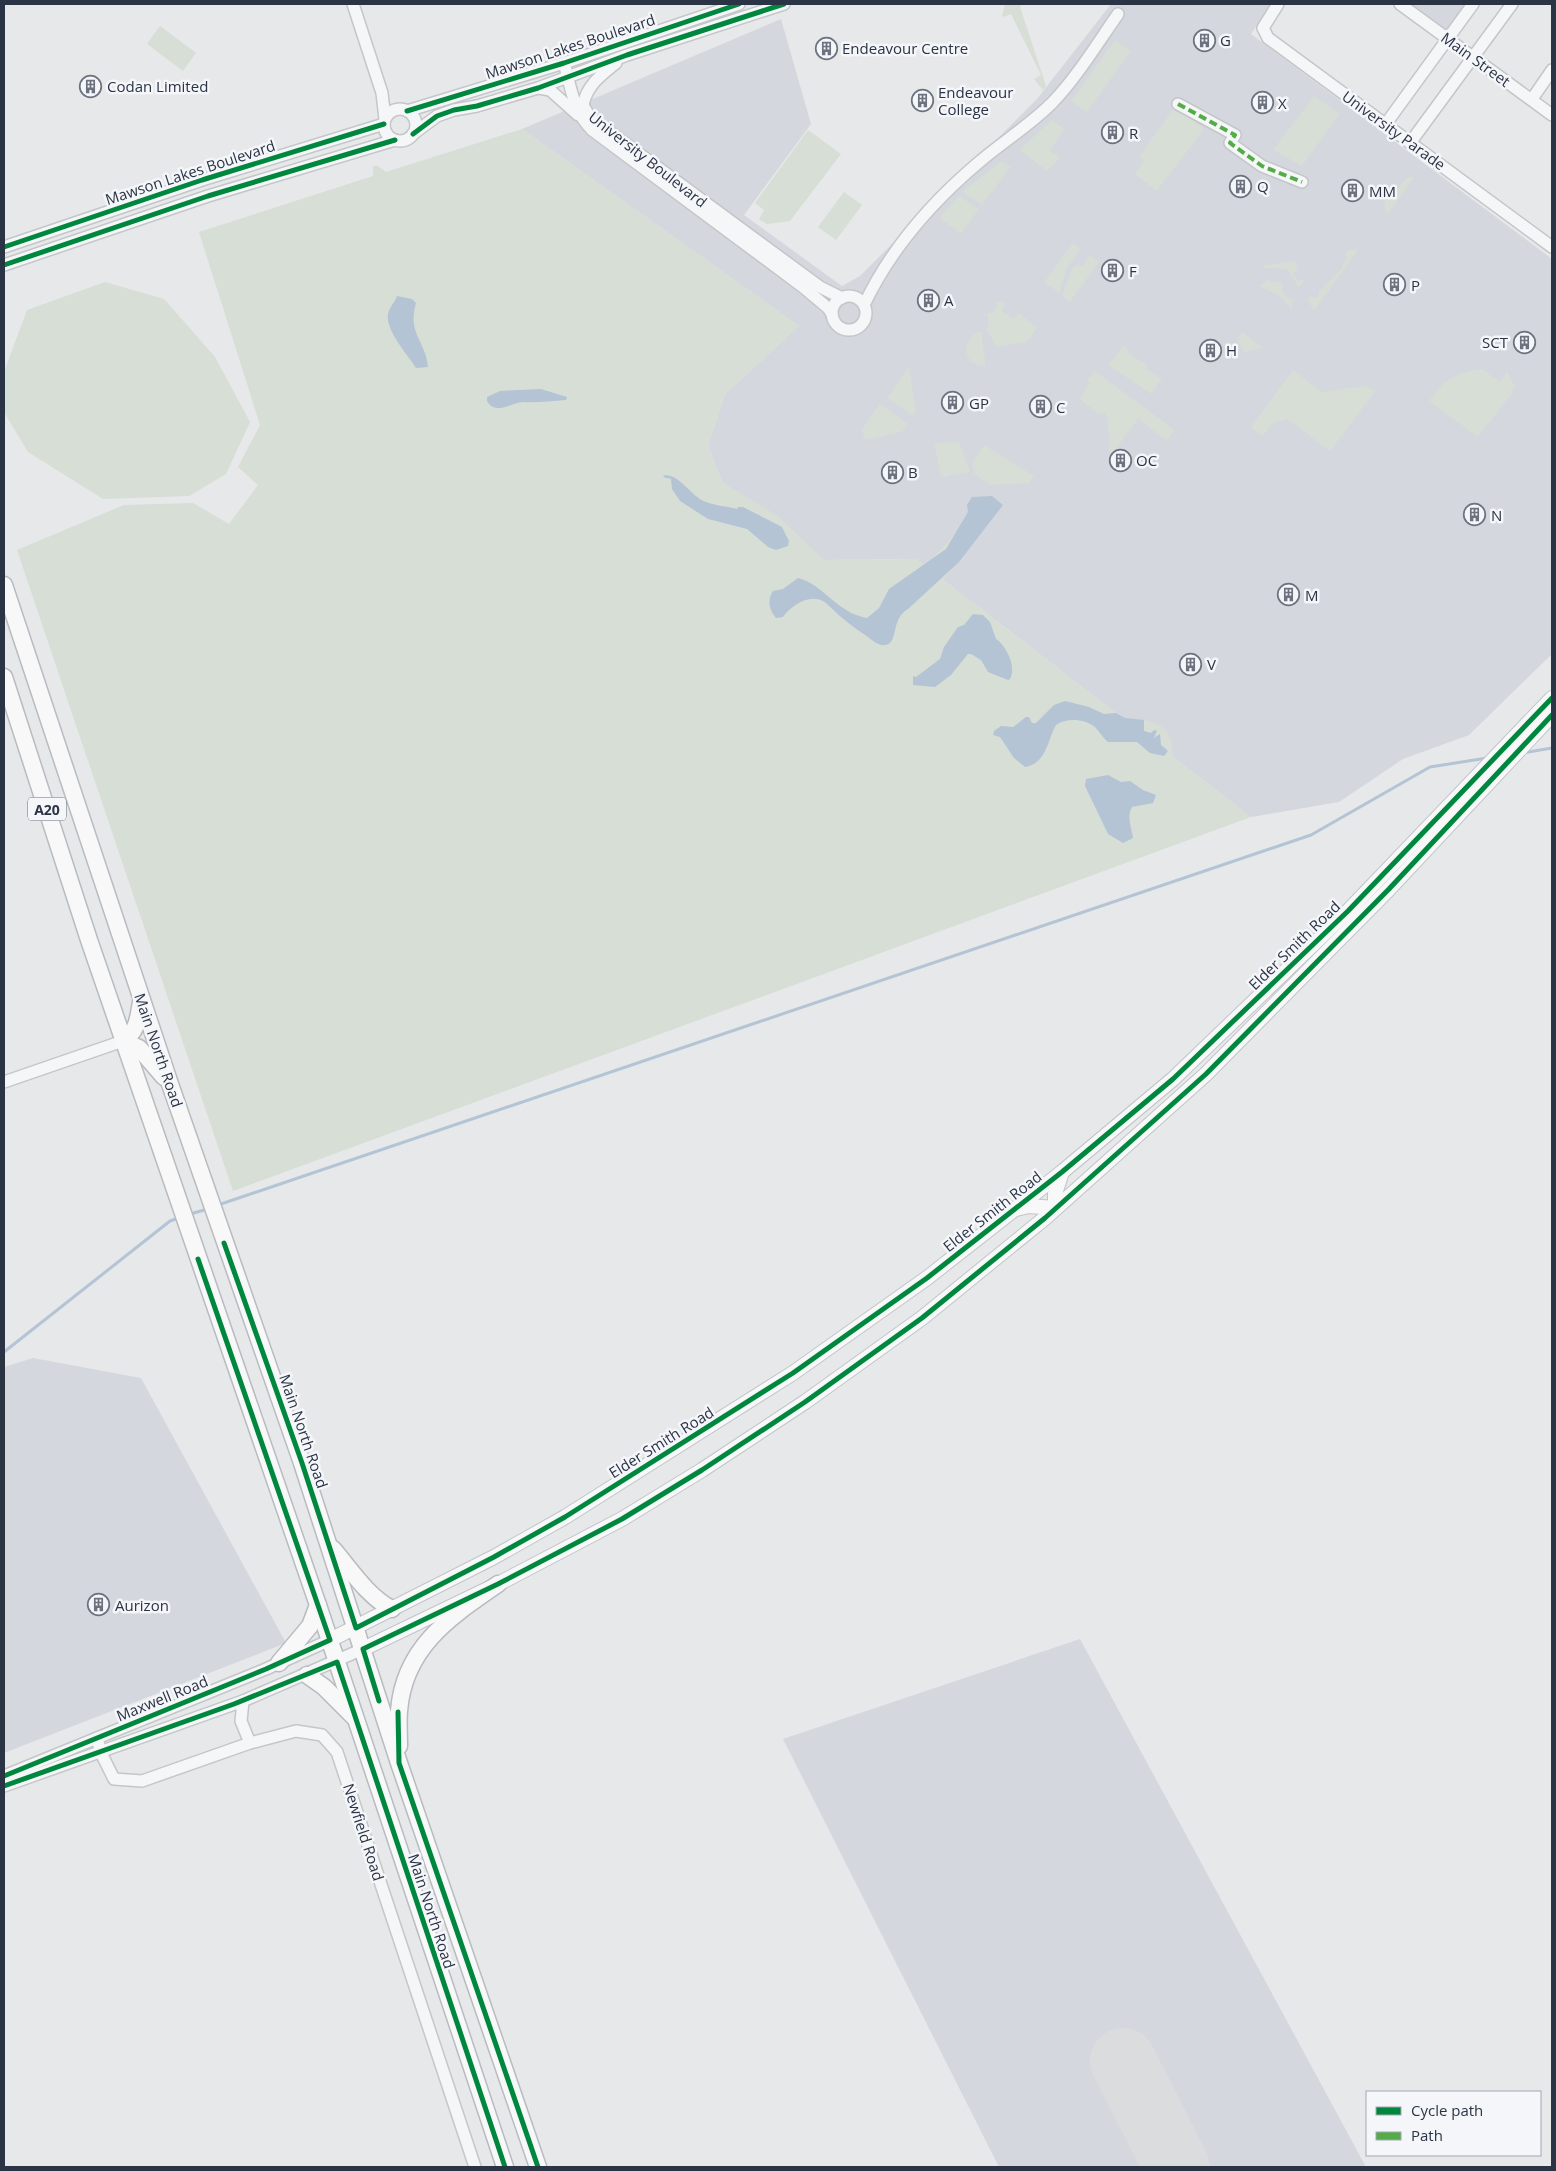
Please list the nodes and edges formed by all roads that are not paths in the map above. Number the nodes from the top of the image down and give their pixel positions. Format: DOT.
graph roads {
  1 [pos="353,4"];
  2 [pos="739,4"];
  3 [pos="784,4"];
  4 [pos="1278,4"];
  5 [pos="1400,4"];
  6 [pos="1473,4"];
  7 [pos="1512,4"];
  8 [pos="1118,14"];
  9 [pos="1448,39"];
  10 [pos="627,56"];
  11 [pos="1473,57"];
  12 [pos="564,62"];
  13 [pos="1552,70"];
  14 [pos="568,78"];
  15 [pos="538,88"];
  16 [pos="382,92"];
  17 [pos="1532,99"];
  18 [pos="1178,104"];
  19 [pos="583,106"];
  20 [pos="405,110"];
  21 [pos="1552,114"];
  22 [pos="581,118"];
  23 [pos="385,122"];
  24 [pos="1385,124"];
  25 [pos="413,134"];
  26 [pos="395,140"];
  27 [pos="1410,143"];
  28 [pos="1302,182"];
  29 [pos="4,247"];
  30 [pos="1552,247"];
  31 [pos="4,265"];
  32 [pos="876,280"];
  33 [pos="848,297"];
  34 [pos="864,305"];
  35 [pos="832,314"];
  36 [pos="4,585"];
  37 [pos="4,677"];
  38 [pos="1552,698"];
  39 [pos="1552,715"];
  40 [pos="141,998"];
  41 [pos="123,1041"];
  42 [pos="4,1082"];
  43 [pos="170,1084"];
  44 [pos="1062,1172"];
  45 [pos="1055,1208"];
  46 [pos="1015,1209"];
  47 [pos="330,1546"];
  48 [pos="498,1584"];
  49 [pos="318,1605"];
  50 [pos="392,1610"];
  51 [pos="356,1628"];
  52 [pos="330,1640"];
  53 [pos="363,1649"];
  54 [pos="337,1662"];
  55 [pos="279,1663"];
  56 [pos="306,1675"];
  57 [pos="186,1701"];
  58 [pos="243,1701"];
  59 [pos="192,1719"];
  60 [pos="355,1719"];
  61 [pos="97,1738"];
  62 [pos="250,1743"];
  63 [pos="101,1753"];
  64 [pos="399,1763"];
  65 [pos="4,1776"];
  66 [pos="4,1786"];
  67 [pos="475,2167"];
  68 [pos="505,2167"];
  69 [pos="538,2167"];
  1 -- 16 [label="street"];
  2 -- 12 [label="street, Mawson Lakes Boulevard"];
  3 -- 10 [label="street, Mawson Lakes Boulevard"];
  4 -- 24 [label="street, University Parade"];
  5 -- 9 [label="street, Main Street"];
  6 -- 9 [label="street"];
  7 -- 11 [label="street"];
  8 -- 32 [label="street"];
  9 -- 11 [label="street, Main Street"];
  9 -- 24 [label="street"];
  10 -- 14 [label="street, Mawson Lakes Boulevard"];
  10 -- 19 [label="street"];
  11 -- 17 [label="street, Main Street"];
  11 -- 27 [label="street"];
  12 -- 14 [label="street"];
  12 -- 20 [label="street, Mawson Lakes Boulevard"];
  13 -- 17 [label="street"];
  14 -- 15 [label="street, Mawson Lakes Boulevard"];
  14 -- 19 [label="street, University Boulevard"];
  14 -- 22 [label="street, University Boulevard"];
  15 -- 22 [label="street"];
  15 -- 25 [label="street, Mawson Lakes Boulevard"];
  16 -- 20 [label="street"];
  16 -- 23 [label="street"];
  17 -- 21 [label="street, Main Street"];
  18 -- 28 [label="street"];
  19 -- 33 [label="street, University Boulevard"];
  20 -- 23 [label="street"];
  20 -- 25 [label="street"];
  22 -- 35 [label="street, University Boulevard"];
  23 -- 26 [label="street"];
  23 -- 29 [label="street, Mawson Lakes Boulevard"];
  24 -- 27 [label="street, University Parade"];
  25 -- 26 [label="street"];
  26 -- 31 [label="street, Mawson Lakes Boulevard"];
  27 -- 30 [label="street, University Parade"];
  32 -- 33 [label="street"];
  32 -- 34 [label="street"];
  33 -- 34 [label="street"];
  33 -- 35 [label="street"];
  34 -- 35 [label="street"];
  36 -- 40 [label="highway, Main North Road / A20"];
  37 -- 41 [label="highway, Main North Road / A20"];
  38 -- 44 [label="main road, Elder Smith Road"];
  39 -- 45 [label="main road, Elder Smith Road"];
  40 -- 41 [label="highway"];
  40 -- 43 [label="highway, Main North Road / A20"];
  41 -- 42 [label="street"];
  41 -- 43 [label="highway"];
  41 -- 49 [label="highway, Main North Road / A20"];
  43 -- 47 [label="highway, Main North Road / A20"];
  44 -- 45 [label="main road"];
  44 -- 46 [label="main road, Elder Smith Road"];
  45 -- 46 [label="main road"];
  45 -- 48 [label="main road, Elder Smith Road"];
  46 -- 50 [label="main road, Elder Smith Road"];
  47 -- 50 [label="highway"];
  47 -- 51 [label="highway, Main North Road / A20"];
  48 -- 53 [label="main road, Elder Smith Road"];
  48 -- 64 [label="highway"];
  49 -- 52 [label="highway, Main North Road / A20"];
  49 -- 55 [label="highway"];
  50 -- 51 [label="main road, Elder Smith Road"];
  51 -- 52 [label="main road, Elder Smith Road"];
  51 -- 53 [label="highway, Main North Road / A20"];
  52 -- 54 [label="highway, Main North Road / A20"];
  52 -- 55 [label="street, Maxwell Road"];
  53 -- 54 [label="street, Maxwell Road"];
  53 -- 64 [label="highway, Main North Road / A20"];
  54 -- 56 [label="street, Maxwell Road"];
  54 -- 60 [label="highway, Main North Road / A20"];
  55 -- 57 [label="street, Maxwell Road"];
  56 -- 58 [label="street, Maxwell Road"];
  56 -- 60 [label="highway"];
  57 -- 59 [label="street"];
  57 -- 61 [label="street, Maxwell Road"];
  58 -- 59 [label="street, Maxwell Road"];
  58 -- 62 [label="street"];
  59 -- 63 [label="street, Maxwell Road"];
  60 -- 68 [label="highway, Main North Road / A20"];
  61 -- 63 [label="street"];
  61 -- 65 [label="street, Maxwell Road"];
  62 -- 63 [label="street, Newfield Road"];
  62 -- 67 [label="street, Newfield Road"];
  63 -- 66 [label="street, Maxwell Road"];
  64 -- 69 [label="highway, Main North Road / A20"];
}
